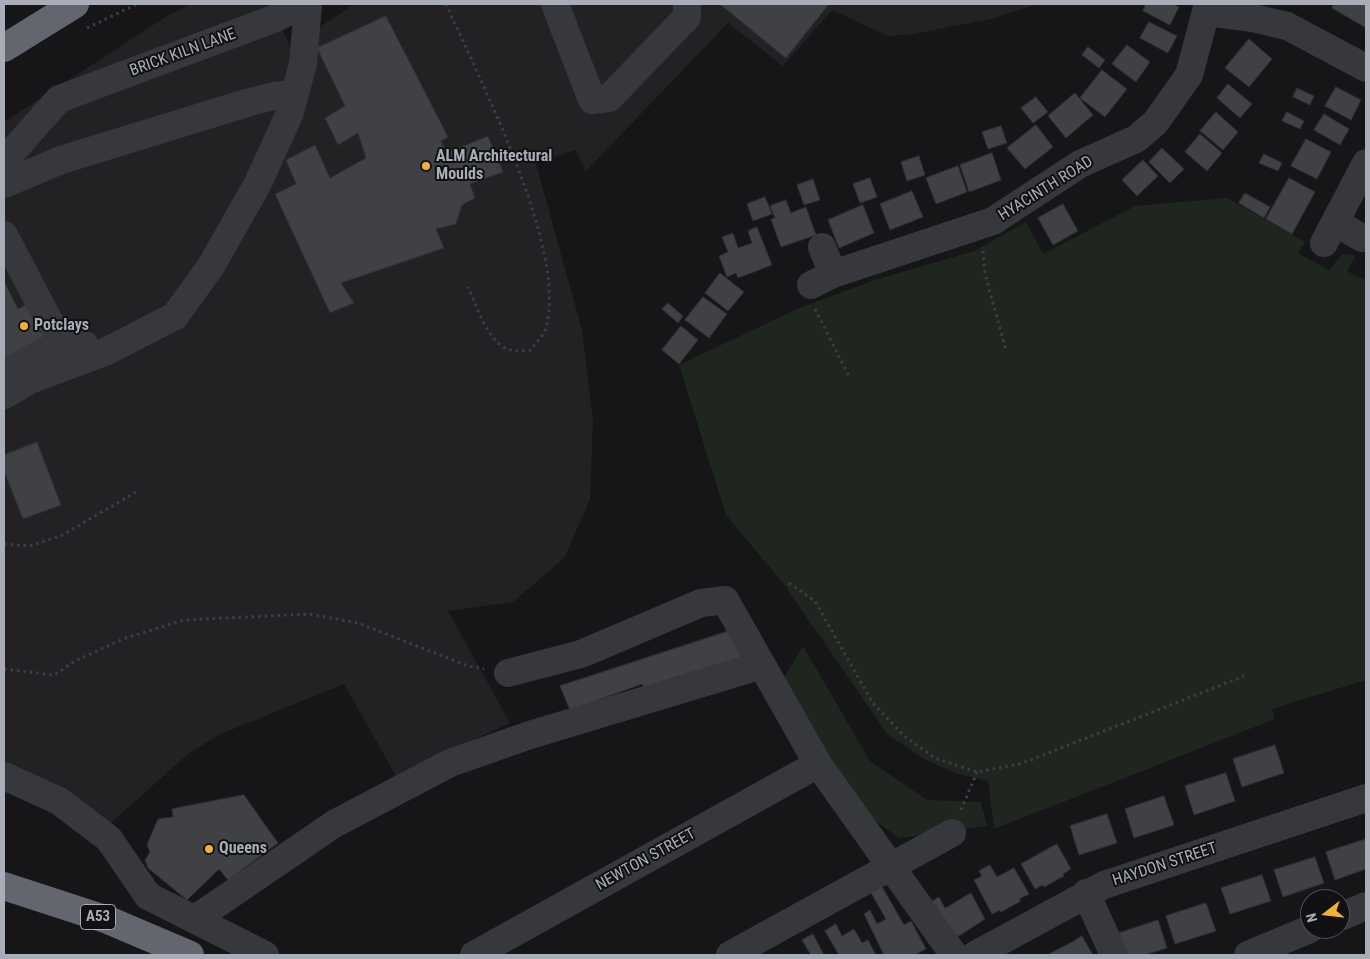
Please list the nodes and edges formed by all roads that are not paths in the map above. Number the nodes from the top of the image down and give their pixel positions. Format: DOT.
graph roads {
  1 [pos="75,4"];
  2 [pos="307,4"];
  3 [pos="555,4"];
  4 [pos="687,4"];
  5 [pos="1207,8"];
  6 [pos="4,48"];
  7 [pos="1366,68"];
  8 [pos="295,94"];
  9 [pos="4,160"];
  10 [pos="1366,163"];
  11 [pos="4,184"];
  12 [pos="4,235"];
  13 [pos="1362,238"];
  14 [pos="822,247"];
  15 [pos="68,339"];
  16 [pos="105,352"];
  17 [pos="4,373"];
  18 [pos="4,395"];
  19 [pos="762,665"];
  20 [pos="508,673"];
  21 [pos="818,764"];
  22 [pos="4,776"];
  23 [pos="1366,798"];
  24 [pos="952,833"];
  25 [pos="891,866"];
  26 [pos="4,886"];
  27 [pos="1086,893"];
  28 [pos="1366,906"];
  29 [pos="1350,913"];
  30 [pos="195,919"];
  31 [pos="1300,933"];
  32 [pos="190,955"];
  33 [pos="266,955"];
  34 [pos="474,955"];
  35 [pos="730,955"];
  36 [pos="954,955"];
  37 [pos="975,955"];
  38 [pos="1114,955"];
  39 [pos="1248,955"];
  1 -- 6 [label="highway"];
  2 -- 8 [label="street"];
  2 -- 9 [label="street, BRICK KILN LANE"];
  3 -- 4 [label="street"];
  5 -- 7 [label="street"];
  5 -- 14 [label="street, HYACINTH ROAD"];
  8 -- 11 [label="street"];
  8 -- 16 [label="street"];
  10 -- 13 [label="street"];
  12 -- 15 [label="street"];
  15 -- 16 [label="street"];
  15 -- 17 [label="street"];
  16 -- 18 [label="street"];
  19 -- 20 [label="street"];
  19 -- 21 [label="street"];
  19 -- 30 [label="street"];
  21 -- 25 [label="street"];
  21 -- 34 [label="street, NEWTON STREET"];
  22 -- 30 [label="street"];
  23 -- 27 [label="street, HAYDON STREET"];
  24 -- 25 [label="street"];
  25 -- 35 [label="street"];
  25 -- 36 [label="street"];
  26 -- 32 [label="highway, A53"];
  27 -- 37 [label="street, HAYDON STREET"];
  27 -- 38 [label="street"];
  28 -- 29 [label="street"];
  30 -- 33 [label="street"];
  31 -- 39 [label="street"];
}
